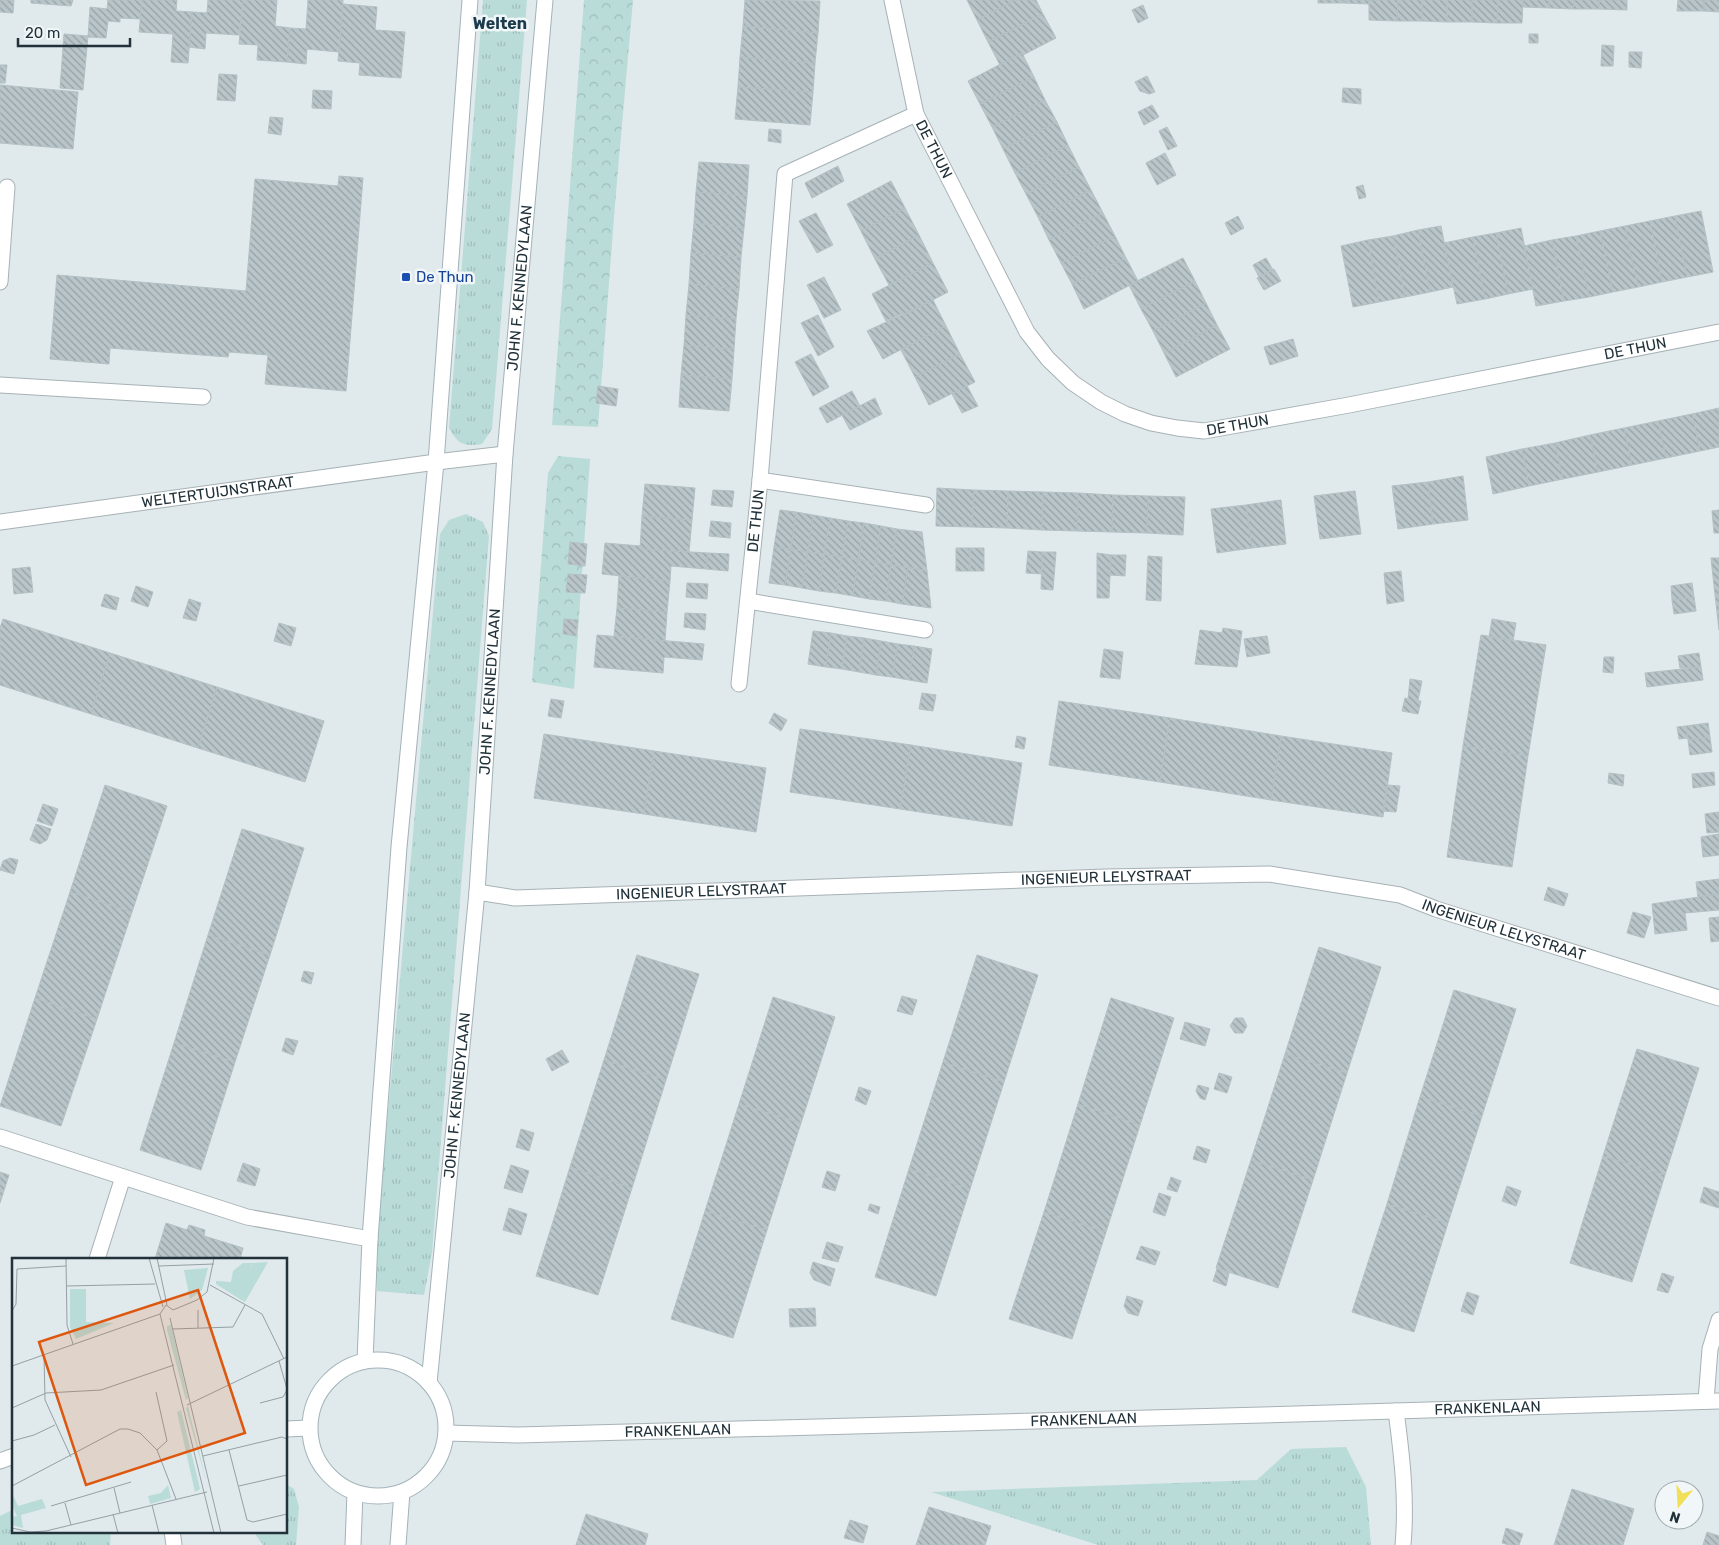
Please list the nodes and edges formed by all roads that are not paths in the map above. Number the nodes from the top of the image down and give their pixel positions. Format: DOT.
graph roads {
  1 [pos="470,0"];
  2 [pos="545,0"];
  3 [pos="892,0"];
  4 [pos="916,114"];
  5 [pos="7,187"];
  6 [pos="0,282"];
  7 [pos="1719,332"];
  8 [pos="0,385"];
  9 [pos="203,398"];
  10 [pos="505,454"];
  11 [pos="436,462"];
  12 [pos="760,480"];
  13 [pos="926,504"];
  14 [pos="0,522"];
  15 [pos="748,601"];
  16 [pos="925,630"];
  17 [pos="739,684"];
  18 [pos="477,892"];
  19 [pos="1719,998"];
  20 [pos="0,1137"];
  21 [pos="122,1177"];
  22 [pos="370,1240"];
  23 [pos="97,1258"];
  24 [pos="1719,1320"];
  25 [pos="365,1361"];
  26 [pos="429,1383"];
  27 [pos="1713,1401"];
  28 [pos="1396,1411"];
  29 [pos="309,1428"];
  30 [pos="288,1429"];
  31 [pos="446,1433"];
  32 [pos="12,1457"];
  33 [pos="0,1461"];
  34 [pos="355,1492"];
  35 [pos="402,1492"];
  36 [pos="172,1532"];
  37 [pos="174,1545"];
  38 [pos="353,1545"];
  39 [pos="398,1545"];
  40 [pos="1404,1545"];
  1 -- 11 [label="street"];
  2 -- 10 [label="street, JOHN F. KENNEDYLAAN"];
  3 -- 4 [label="street, DE THUN"];
  4 -- 7 [label="street, DE THUN"];
  4 -- 12 [label="street, DE THUN"];
  5 -- 6 [label="street"];
  8 -- 9 [label="street"];
  10 -- 11 [label="street, WELTERTUIJNSTRAAT"];
  10 -- 18 [label="street, JOHN F. KENNEDYLAAN"];
  11 -- 14 [label="street, WELTERTUIJNSTRAAT"];
  11 -- 22 [label="street"];
  12 -- 13 [label="street"];
  12 -- 15 [label="street, DE THUN"];
  15 -- 16 [label="street"];
  15 -- 17 [label="street, DE THUN"];
  18 -- 19 [label="street, INGENIEUR LELYSTRAAT"];
  18 -- 26 [label="street, JOHN F. KENNEDYLAAN"];
  20 -- 21 [label="street"];
  21 -- 22 [label="street"];
  21 -- 23 [label="street"];
  22 -- 25 [label="street"];
  24 -- 27 [label="street"];
  25 -- 26 [label="street"];
  25 -- 29 [label="street"];
  26 -- 31 [label="street"];
  27 -- 28 [label="street, FRANKENLAAN"];
  28 -- 31 [label="street, FRANKENLAAN"];
  28 -- 40 [label="street"];
  29 -- 30 [label="street"];
  29 -- 34 [label="street"];
  31 -- 35 [label="street"];
  32 -- 33 [label="street"];
  34 -- 35 [label="street"];
  34 -- 38 [label="street"];
  35 -- 39 [label="street"];
  36 -- 37 [label="street"];
}
